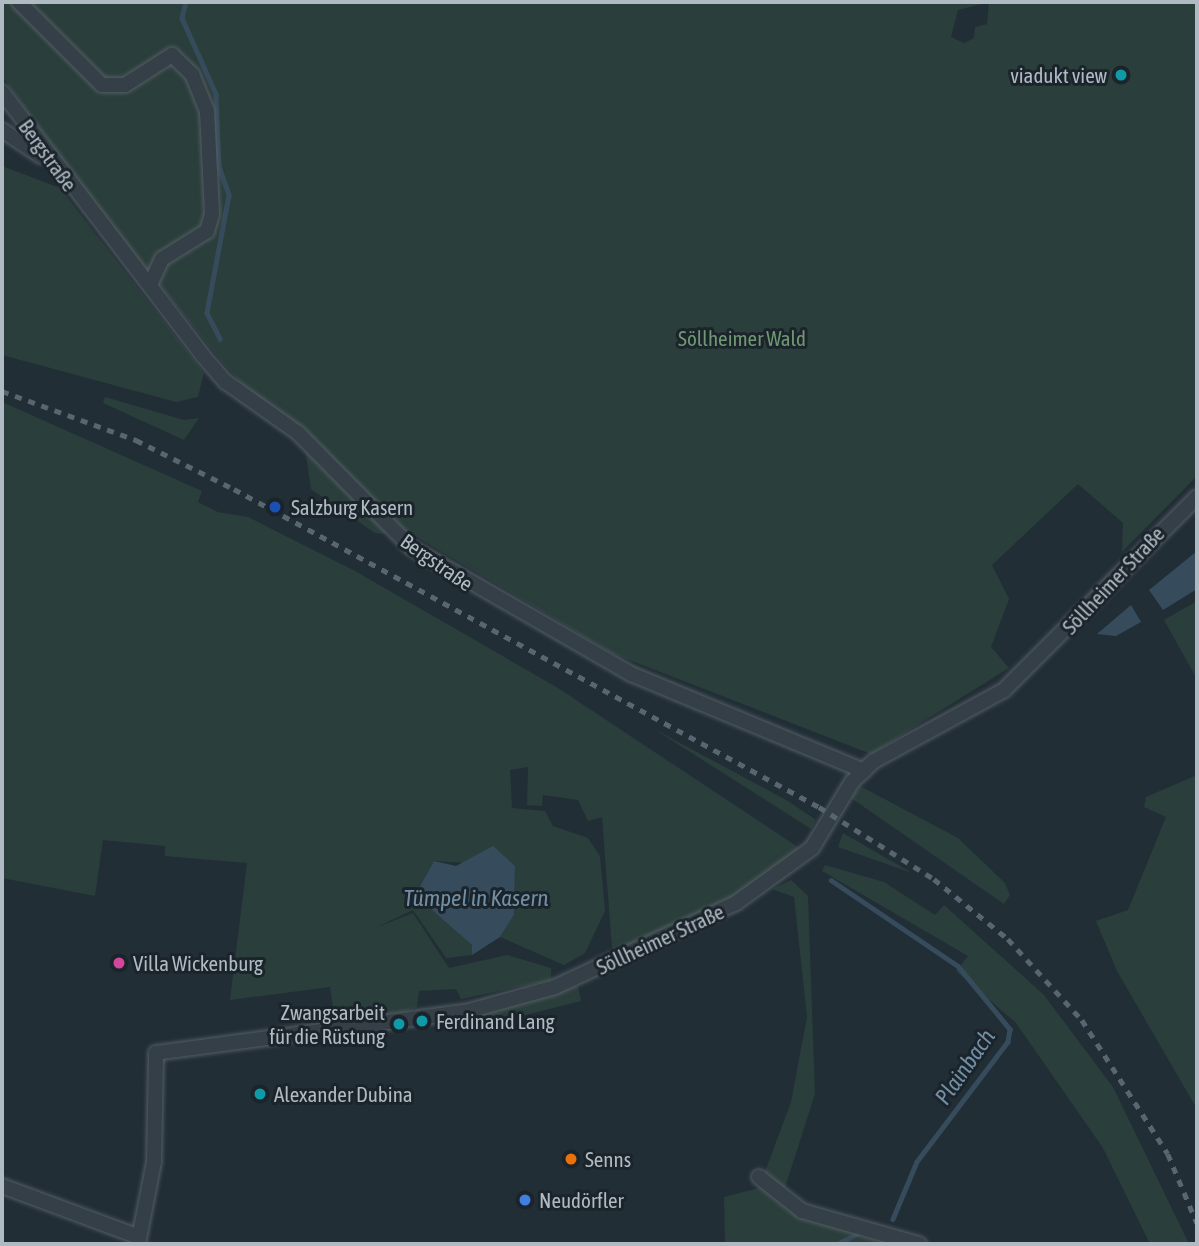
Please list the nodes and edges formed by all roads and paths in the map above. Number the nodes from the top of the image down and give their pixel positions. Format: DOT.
graph roads {
  1 [pos="19,2"];
  2 [pos="2,92"];
  3 [pos="2,130"];
  4 [pos="53,166"];
  5 [pos="150,285"];
  6 [pos="1197,497"];
  7 [pos="864,771"];
  8 [pos="759,1177"];
  9 [pos="2,1186"];
  10 [pos="139,1241"];
  11 [pos="919,1244"];
  1 -- 5 [label="street"];
  2 -- 4 [label="street, Bergstraße"];
  3 -- 4 [label="street"];
  4 -- 5 [label="street, Bergstraße"];
  5 -- 7 [label="street, Bergstraße"];
  6 -- 7 [label="street, Söllheimer Straße"];
  7 -- 10 [label="street, Söllheimer Straße"];
  8 -- 11 [label="street"];
  9 -- 10 [label="street"];
}
